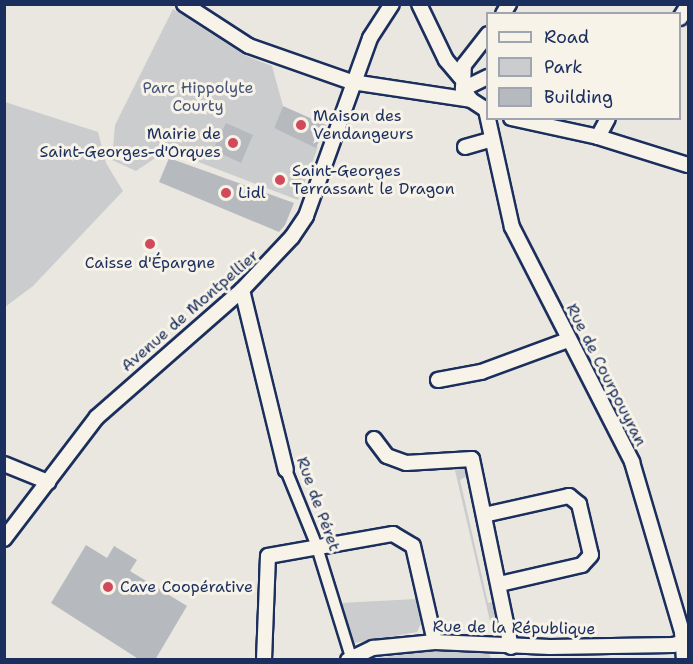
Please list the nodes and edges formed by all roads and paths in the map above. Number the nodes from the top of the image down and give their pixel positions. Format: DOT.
graph roads {
  1 [pos="184,4"];
  2 [pos="392,4"];
  3 [pos="419,4"];
  4 [pos="486,37"];
  5 [pos="486,78"];
  6 [pos="352,82"];
  7 [pos="465,89"];
  8 [pos="486,109"];
  9 [pos="488,120"];
  10 [pos="607,120"];
  11 [pos="529,121"];
  12 [pos="598,137"];
  13 [pos="489,140"];
  14 [pos="465,147"];
  15 [pos="688,165"];
  16 [pos="242,290"];
  17 [pos="568,340"];
  18 [pos="438,380"];
  19 [pos="374,439"];
  20 [pos="4,464"];
  21 [pos="285,470"];
  22 [pos="48,482"];
  23 [pos="484,515"];
  24 [pos="4,539"];
  25 [pos="316,544"];
  26 [pos="500,584"];
  27 [pos="435,642"];
  28 [pos="686,642"];
  29 [pos="505,651"];
  30 [pos="349,658"];
  31 [pos="264,660"];
  32 [pos="684,660"];
  1 -- 6 [label="street"];
  2 -- 6 [label="street, Avenue de Montpellier"];
  3 -- 7 [label="street"];
  4 -- 7 [label="street"];
  5 -- 7 [label="street"];
  6 -- 7 [label="street"];
  6 -- 16 [label="street, Avenue de Montpellier"];
  7 -- 8 [label="street"];
  9 -- 13 [label="street, Rue de Courpouyran"];
  10 -- 12 [label="street"];
  11 -- 12 [label="street"];
  12 -- 15 [label="street"];
  13 -- 14 [label="street"];
  13 -- 17 [label="street, Rue de Courpouyran"];
  16 -- 21 [label="street, Rue de Péret"];
  16 -- 22 [label="street, Avenue de Montpellier"];
  17 -- 18 [label="street"];
  17 -- 28 [label="street, Rue de Courpouyran"];
  19 -- 23 [label="street"];
  20 -- 22 [label="street"];
  21 -- 25 [label="street, Rue de Péret"];
  22 -- 24 [label="street, Avenue de Montpellier"];
  23 -- 26 [label="street"];
  23 -- 26 [label="street"];
  25 -- 27 [label="street"];
  25 -- 30 [label="street, Rue de Péret"];
  25 -- 31 [label="street"];
  26 -- 29 [label="street"];
  27 -- 29 [label="street, Rue de la République"];
  27 -- 30 [label="street, Rue de la République"];
  28 -- 29 [label="street, Rue de la République"];
  28 -- 32 [label="street, Rue de Courpouyran"];
}
